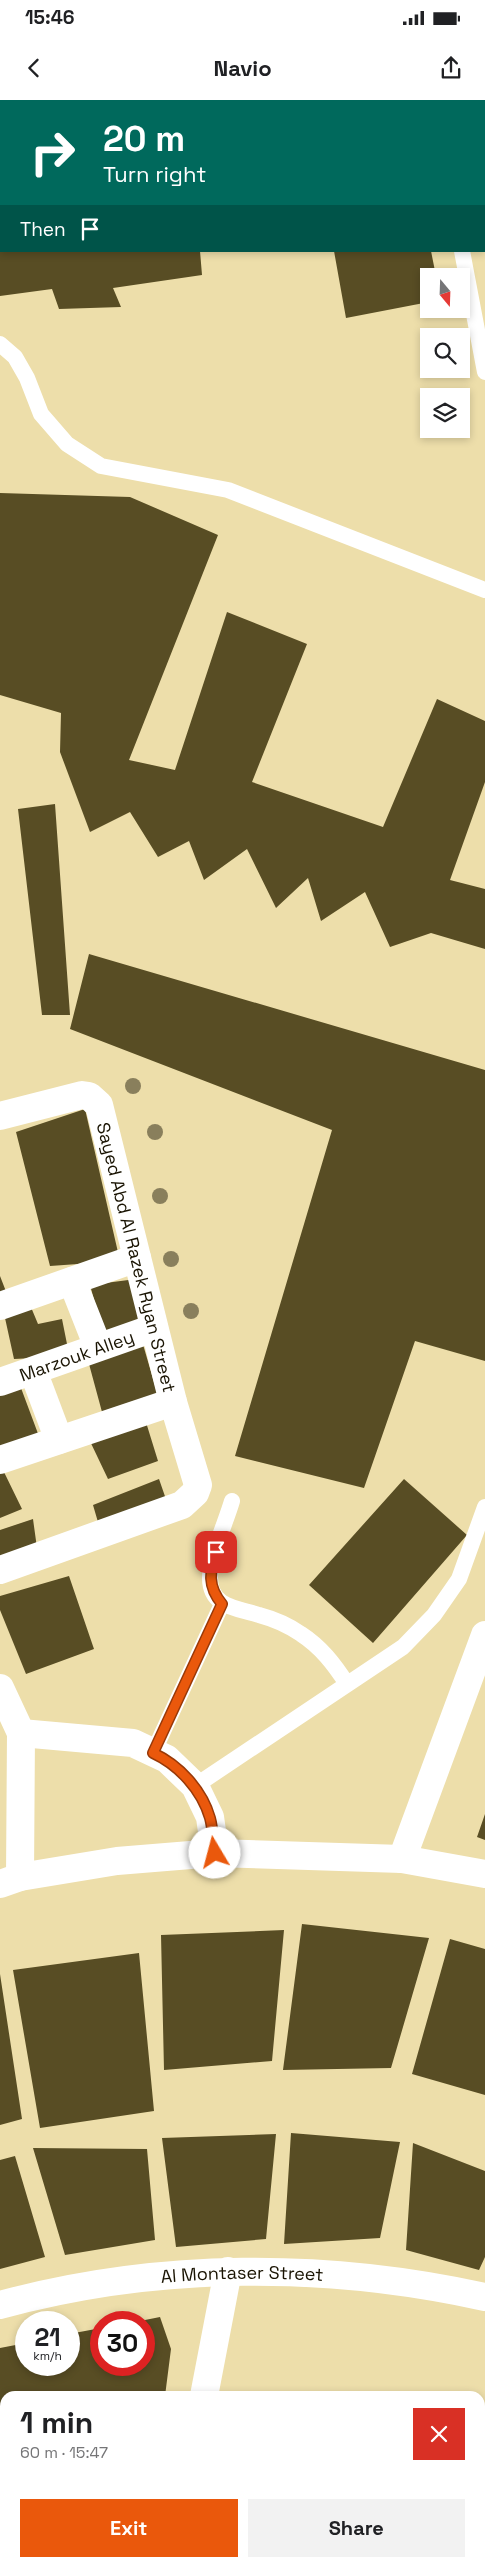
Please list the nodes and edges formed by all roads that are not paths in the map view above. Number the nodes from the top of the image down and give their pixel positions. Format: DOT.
graph roads {
  1 [pos="462,252"];
  2 [pos="0,344"];
  3 [pos="485,372"];
  4 [pos="485,590"];
  5 [pos="0,1116"];
  6 [pos="137,1258"];
  7 [pos="72,1281"];
  8 [pos="0,1306"];
  9 [pos="154,1328"];
  10 [pos="98,1347"];
  11 [pos="32,1370"];
  12 [pos="0,1382"];
  13 [pos="173,1402"];
  14 [pos="59,1440"];
  15 [pos="0,1460"];
  16 [pos="232,1501"];
  17 [pos="485,1507"];
  18 [pos="0,1570"];
  19 [pos="222,1604"];
  20 [pos="485,1635"];
  21 [pos="347,1684"];
  22 [pos="0,1688"];
  23 [pos="21,1733"];
  24 [pos="153,1753"];
  25 [pos="195,1786"];
  26 [pos="215,1853"];
  27 [pos="402,1859"];
  28 [pos="485,1874"];
  29 [pos="10,1880"];
  30 [pos="228,2271"];
  31 [pos="485,2297"];
  32 [pos="0,2305"];
  33 [pos="205,2391"];
  1 -- 3 [label="lane"];
  2 -- 4 [label="lane"];
  5 -- 6 [label="street, Sayed Abd Al Razek Ryan Street"];
  6 -- 7 [label="street"];
  6 -- 9 [label="street, Sayed Abd Al Razek Ryan Street"];
  7 -- 8 [label="street"];
  7 -- 10 [label="street"];
  9 -- 10 [label="street, Marzouk Alley"];
  9 -- 13 [label="street, Sayed Abd Al Razek Ryan Street"];
  10 -- 11 [label="street, Marzouk Alley"];
  11 -- 12 [label="street, Marzouk Alley"];
  11 -- 14 [label="street"];
  13 -- 14 [label="street"];
  13 -- 18 [label="street, Sayed Abd Al Razek Ryan Street"];
  14 -- 15 [label="street"];
  16 -- 19 [label="lane"];
  17 -- 21 [label="lane"];
  19 -- 21 [label="lane"];
  19 -- 24 [label="lane"];
  20 -- 27 [label="street"];
  21 -- 25 [label="lane"];
  22 -- 23 [label="street"];
  23 -- 24 [label="street"];
  23 -- 29 [label="street"];
  24 -- 25 [label="street"];
  25 -- 26 [label="street"];
  26 -- 27 [label="street"];
  26 -- 29 [label="street"];
  27 -- 28 [label="street"];
  30 -- 31 [label="street, Al Montaser Street"];
  30 -- 32 [label="street, Al Montaser Street"];
  30 -- 33 [label="street"];
}
